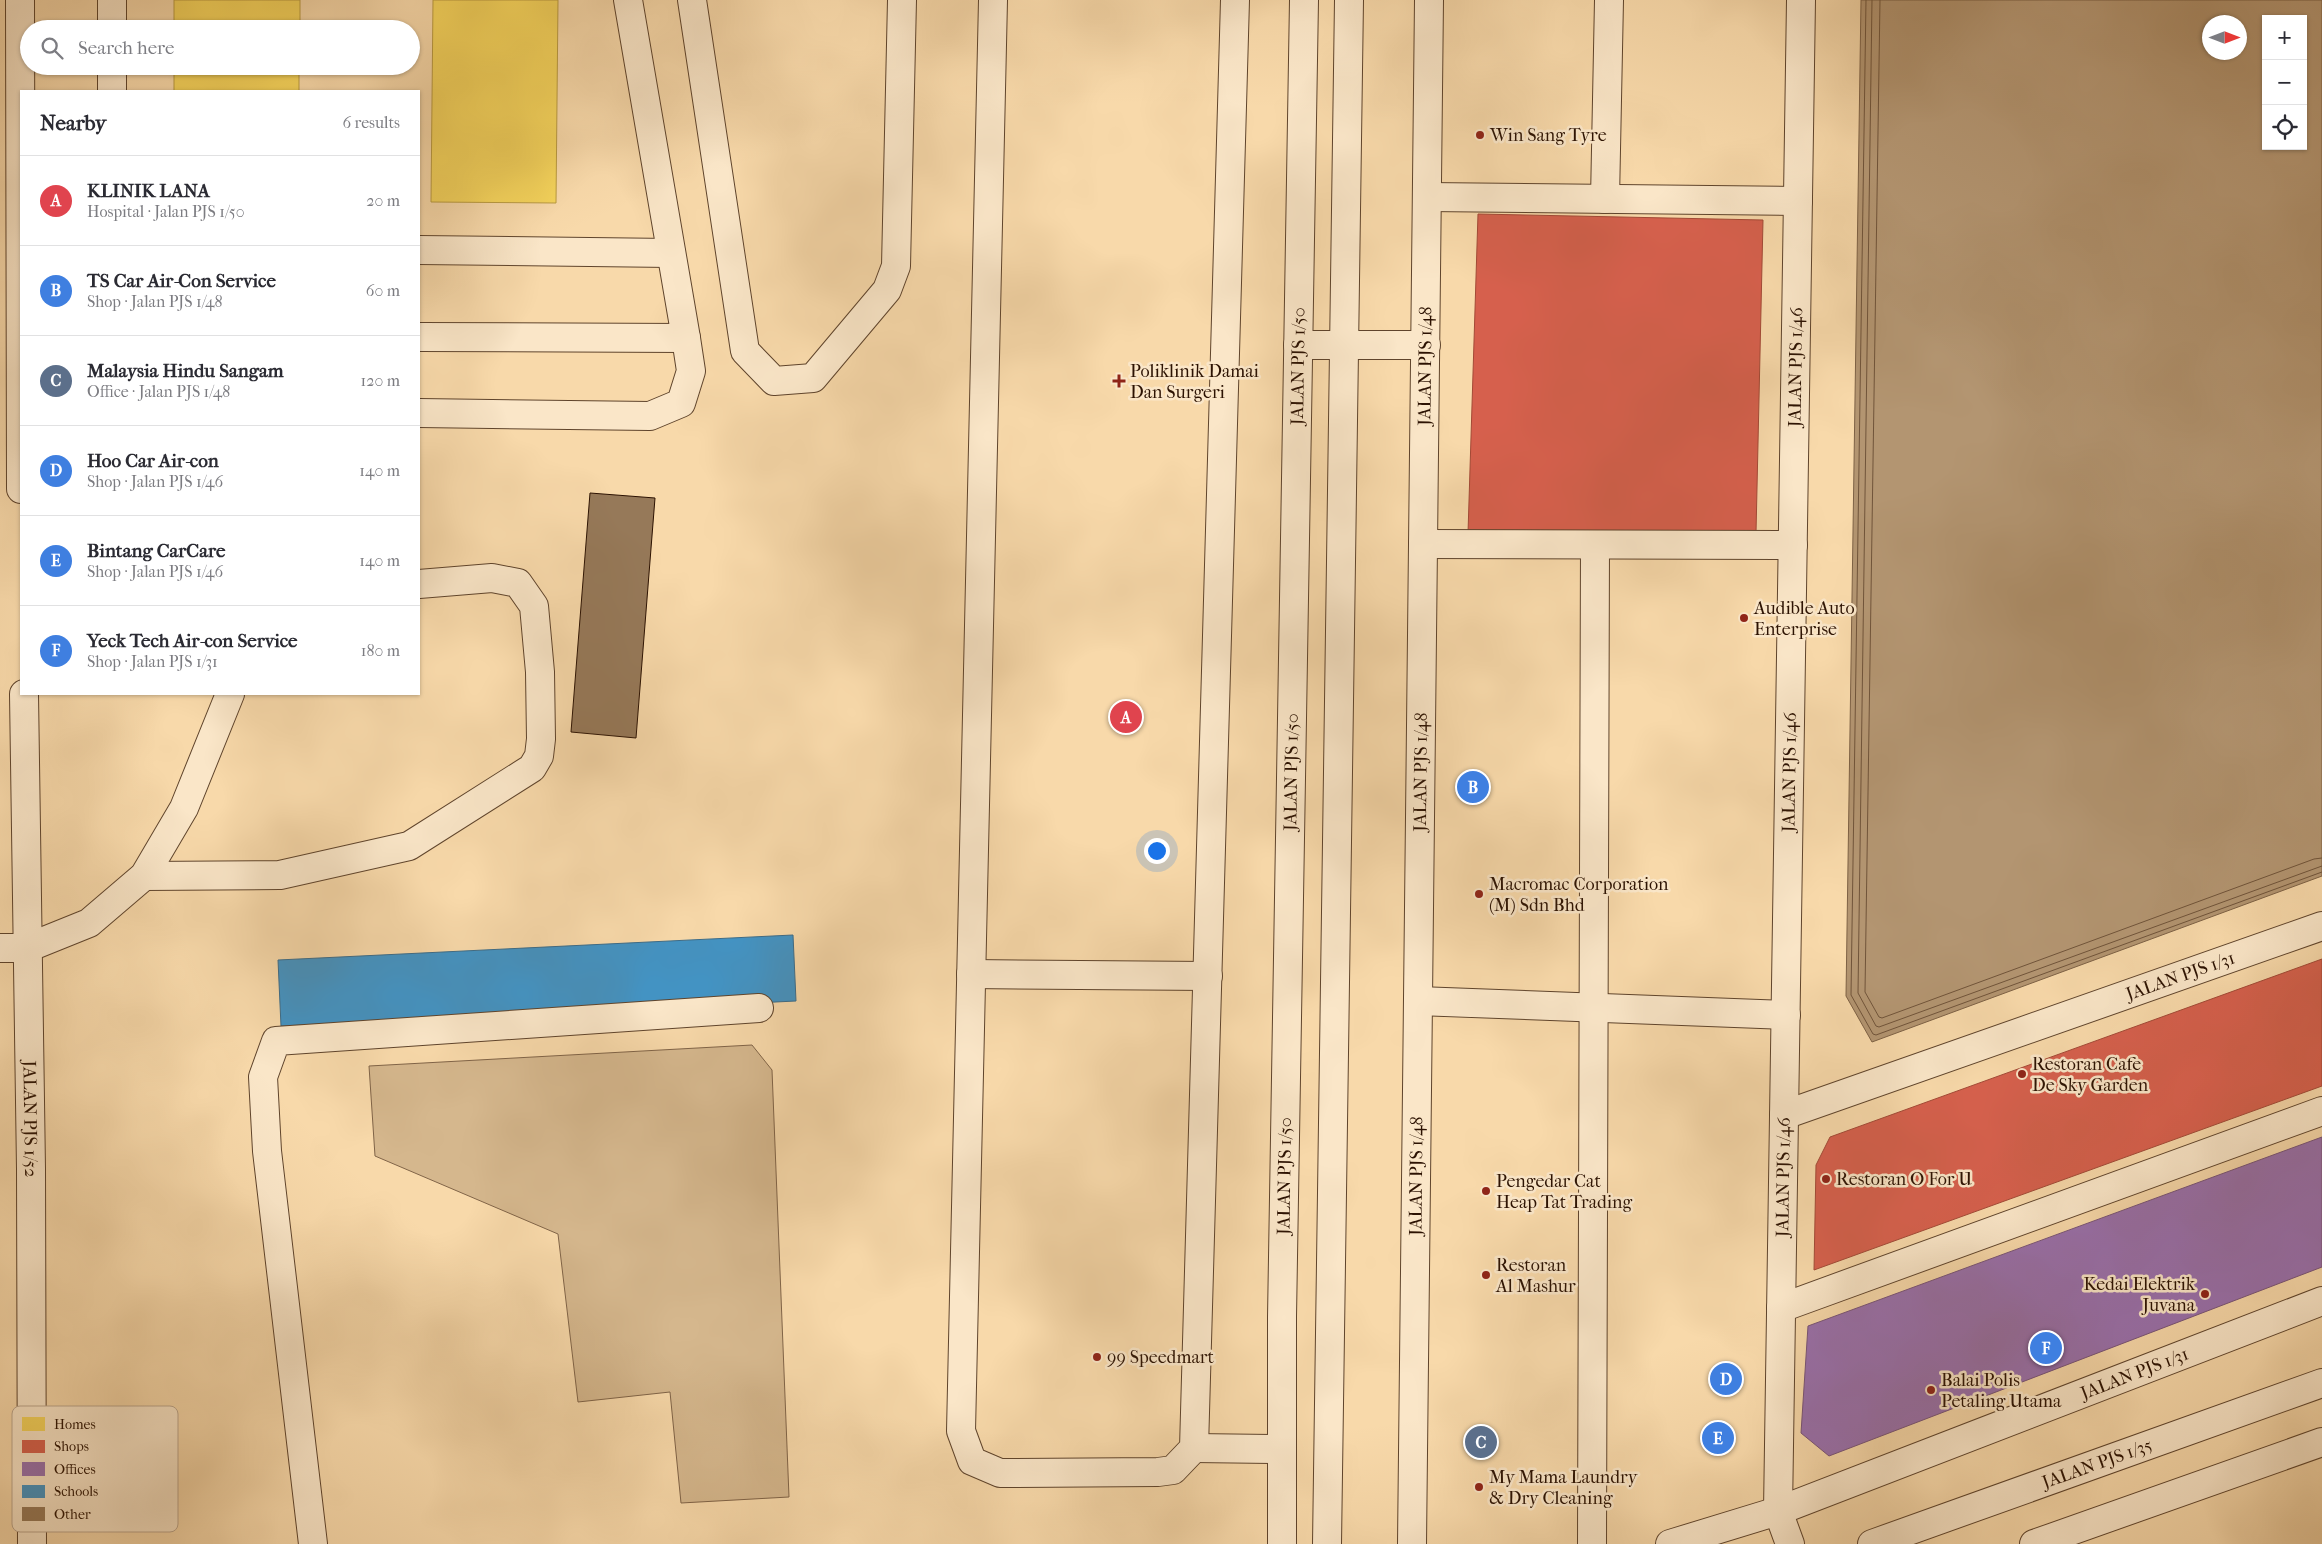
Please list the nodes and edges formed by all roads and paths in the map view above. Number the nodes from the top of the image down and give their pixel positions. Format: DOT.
graph roads {
  1 [pos="20,0"];
  2 [pos="112,0"];
  3 [pos="628,0"];
  4 [pos="692,0"];
  5 [pos="902,0"];
  6 [pos="993,0"];
  7 [pos="1234,0"];
  8 [pos="1304,0"];
  9 [pos="1349,0"];
  10 [pos="1429,0"];
  11 [pos="1609,0"];
  12 [pos="1801,0"];
  13 [pos="112,20"];
  14 [pos="10,34"];
  15 [pos="112,75"];
  16 [pos="112,90"];
  17 [pos="1427,197"];
  18 [pos="1605,199"];
  19 [pos="1798,201"];
  20 [pos="14,246"];
  21 [pos="420,250"];
  22 [pos="671,253"];
  23 [pos="420,337"];
  24 [pos="686,338"];
  25 [pos="1298,345"];
  26 [pos="1344,345"];
  27 [pos="1426,345"];
  28 [pos="420,413"];
  29 [pos="20,454"];
  30 [pos="1423,544"];
  31 [pos="1595,545"];
  32 [pos="1793,545"];
  33 [pos="420,584"];
  34 [pos="24,695"];
  35 [pos="230,695"];
  36 [pos="144,876"];
  37 [pos="2322,926"];
  38 [pos="0,948"];
  39 [pos="27,948"];
  40 [pos="971,974"];
  41 [pos="1208,976"];
  42 [pos="1418,1001"];
  43 [pos="1595,1007"];
  44 [pos="759,1008"];
  45 [pos="1786,1015"];
  46 [pos="2322,1111"];
  47 [pos="1784,1115"];
  48 [pos="2322,1301"];
  49 [pos="1782,1308"];
  50 [pos="2322,1383"];
  51 [pos="32,1406"];
  52 [pos="2322,1442"];
  53 [pos="1194,1448"];
  54 [pos="1282,1449"];
  55 [pos="1778,1511"];
  56 [pos="312,1544"];
  57 [pos="1282,1544"];
  58 [pos="1327,1544"];
  59 [pos="1412,1544"];
  60 [pos="1592,1544"];
  61 [pos="1670,1544"];
  62 [pos="1790,1544"];
  63 [pos="1872,1544"];
  64 [pos="2034,1544"];
  1 -- 14 [label="street"];
  2 -- 13 [label="street"];
  3 -- 22 [label="street"];
  4 -- 5 [label="street"];
  6 -- 40 [label="street"];
  7 -- 41 [label="street"];
  8 -- 25 [label="street, JALAN PJS 1/50"];
  9 -- 26 [label="street"];
  10 -- 17 [label="street, JALAN PJS 1/48"];
  11 -- 18 [label="street"];
  12 -- 19 [label="street, JALAN PJS 1/46"];
  14 -- 20 [label="street"];
  15 -- 16 [label="street"];
  17 -- 18 [label="street"];
  17 -- 27 [label="street, JALAN PJS 1/48"];
  18 -- 19 [label="street"];
  19 -- 32 [label="street, JALAN PJS 1/46"];
  20 -- 29 [label="street"];
  21 -- 22 [label="street"];
  22 -- 24 [label="street"];
  23 -- 24 [label="street"];
  24 -- 28 [label="street"];
  25 -- 26 [label="street"];
  25 -- 54 [label="street, JALAN PJS 1/50"];
  26 -- 27 [label="street"];
  26 -- 58 [label="street"];
  27 -- 30 [label="street, JALAN PJS 1/48"];
  30 -- 31 [label="street"];
  30 -- 42 [label="street, JALAN PJS 1/48"];
  31 -- 32 [label="street"];
  31 -- 43 [label="street"];
  32 -- 45 [label="street, JALAN PJS 1/46"];
  33 -- 36 [label="street"];
  34 -- 39 [label="street, JALAN PJS 1/52"];
  35 -- 36 [label="street"];
  36 -- 39 [label="street"];
  37 -- 47 [label="street, JALAN PJS 1/31"];
  38 -- 39 [label="street"];
  39 -- 51 [label="street, JALAN PJS 1/52"];
  40 -- 41 [label="street"];
  40 -- 53 [label="street"];
  41 -- 53 [label="street"];
  42 -- 43 [label="street"];
  42 -- 59 [label="street, JALAN PJS 1/48"];
  43 -- 45 [label="street"];
  43 -- 60 [label="street"];
  44 -- 56 [label="street"];
  45 -- 47 [label="street, JALAN PJS 1/46"];
  46 -- 49 [label="street"];
  47 -- 49 [label="street, JALAN PJS 1/46"];
  48 -- 55 [label="street, JALAN PJS 1/31"];
  49 -- 55 [label="street, JALAN PJS 1/46"];
  50 -- 63 [label="street, JALAN PJS 1/35"];
  52 -- 64 [label="street"];
  53 -- 54 [label="street"];
  54 -- 57 [label="street, JALAN PJS 1/50"];
  55 -- 61 [label="street"];
  55 -- 62 [label="street, JALAN PJS 1/46"];
}
